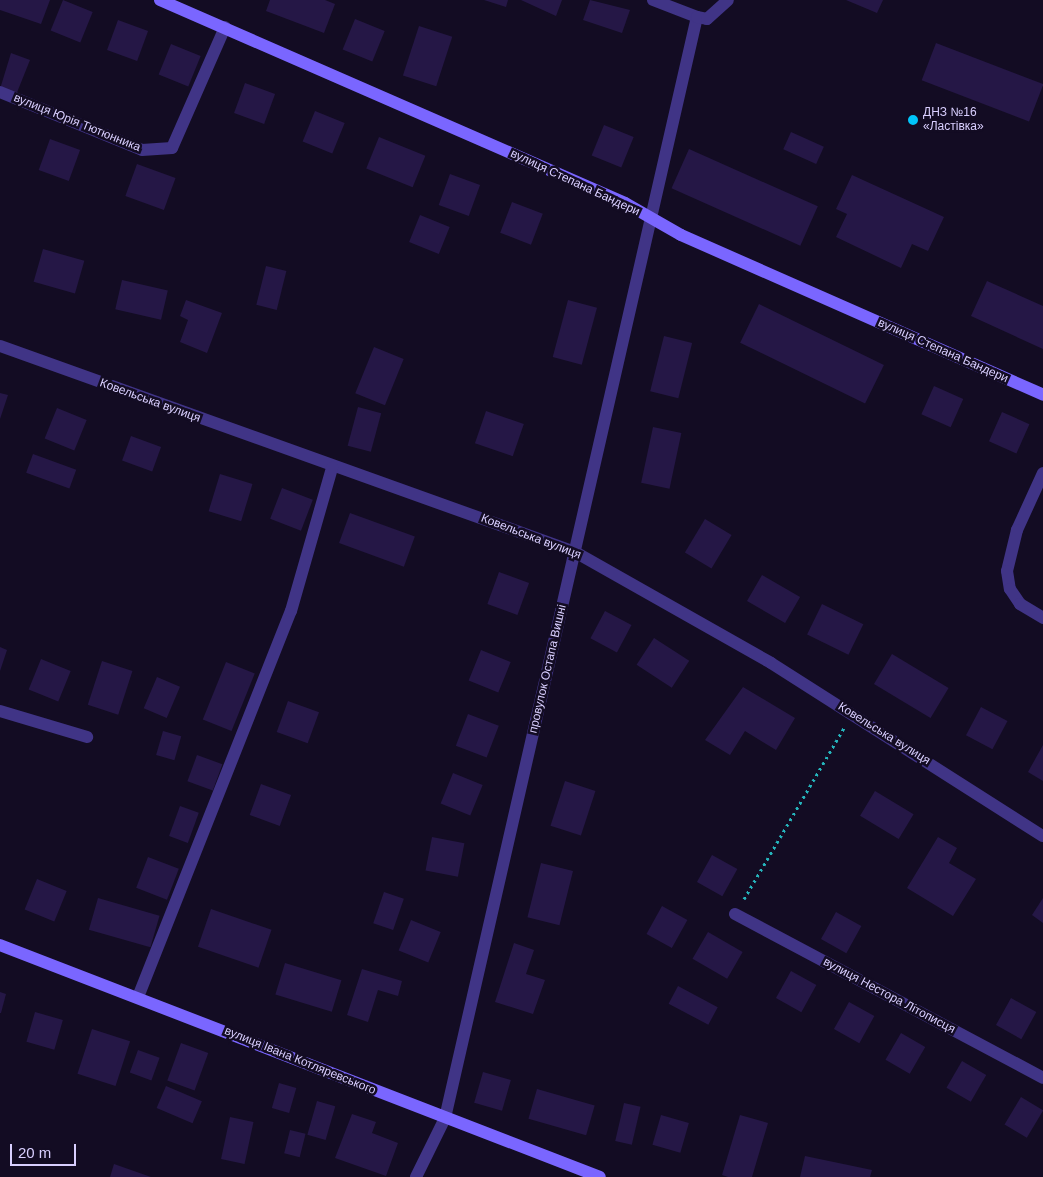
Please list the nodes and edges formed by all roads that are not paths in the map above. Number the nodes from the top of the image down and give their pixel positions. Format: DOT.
graph roads {
  1 [pos="160,0"];
  2 [pos="653,0"];
  3 [pos="728,0"];
  4 [pos="697,17"];
  5 [pos="225,27"];
  6 [pos="0,92"];
  7 [pos="653,220"];
  8 [pos="0,346"];
  9 [pos="1043,395"];
  10 [pos="332,468"];
  11 [pos="1043,473"];
  12 [pos="575,552"];
  13 [pos="1043,618"];
  14 [pos="0,710"];
  15 [pos="87,738"];
  16 [pos="1043,836"];
  17 [pos="735,914"];
  18 [pos="0,945"];
  19 [pos="138,997"];
  20 [pos="1043,1078"];
  21 [pos="445,1118"];
  22 [pos="416,1177"];
  23 [pos="600,1177"];
  1 -- 5 [label="street, вулиця Степана Бандери"];
  2 -- 4 [label="street"];
  3 -- 4 [label="street"];
  4 -- 7 [label="street, провулок Остапа Вишні"];
  5 -- 6 [label="street, вулиця Юрія Тютюнника"];
  5 -- 7 [label="street, вулиця Степана Бандери"];
  7 -- 9 [label="street, вулиця Степана Бандери"];
  7 -- 12 [label="street, провулок Остапа Вишні"];
  8 -- 10 [label="street, Ковельська вулиця"];
  10 -- 12 [label="street, Ковельська вулиця"];
  10 -- 19 [label="street"];
  11 -- 13 [label="street"];
  12 -- 16 [label="street, Ковельська вулиця"];
  12 -- 21 [label="street, провулок Остапа Вишні"];
  14 -- 15 [label="street"];
  17 -- 20 [label="street, вулиця Нестора Літописця"];
  18 -- 19 [label="street, вулиця Івана Котляревського"];
  19 -- 21 [label="street, вулиця Івана Котляревського"];
  21 -- 22 [label="street, провулок Остапа Вишні"];
  21 -- 23 [label="street, вулиця Івана Котляревського"];
}
